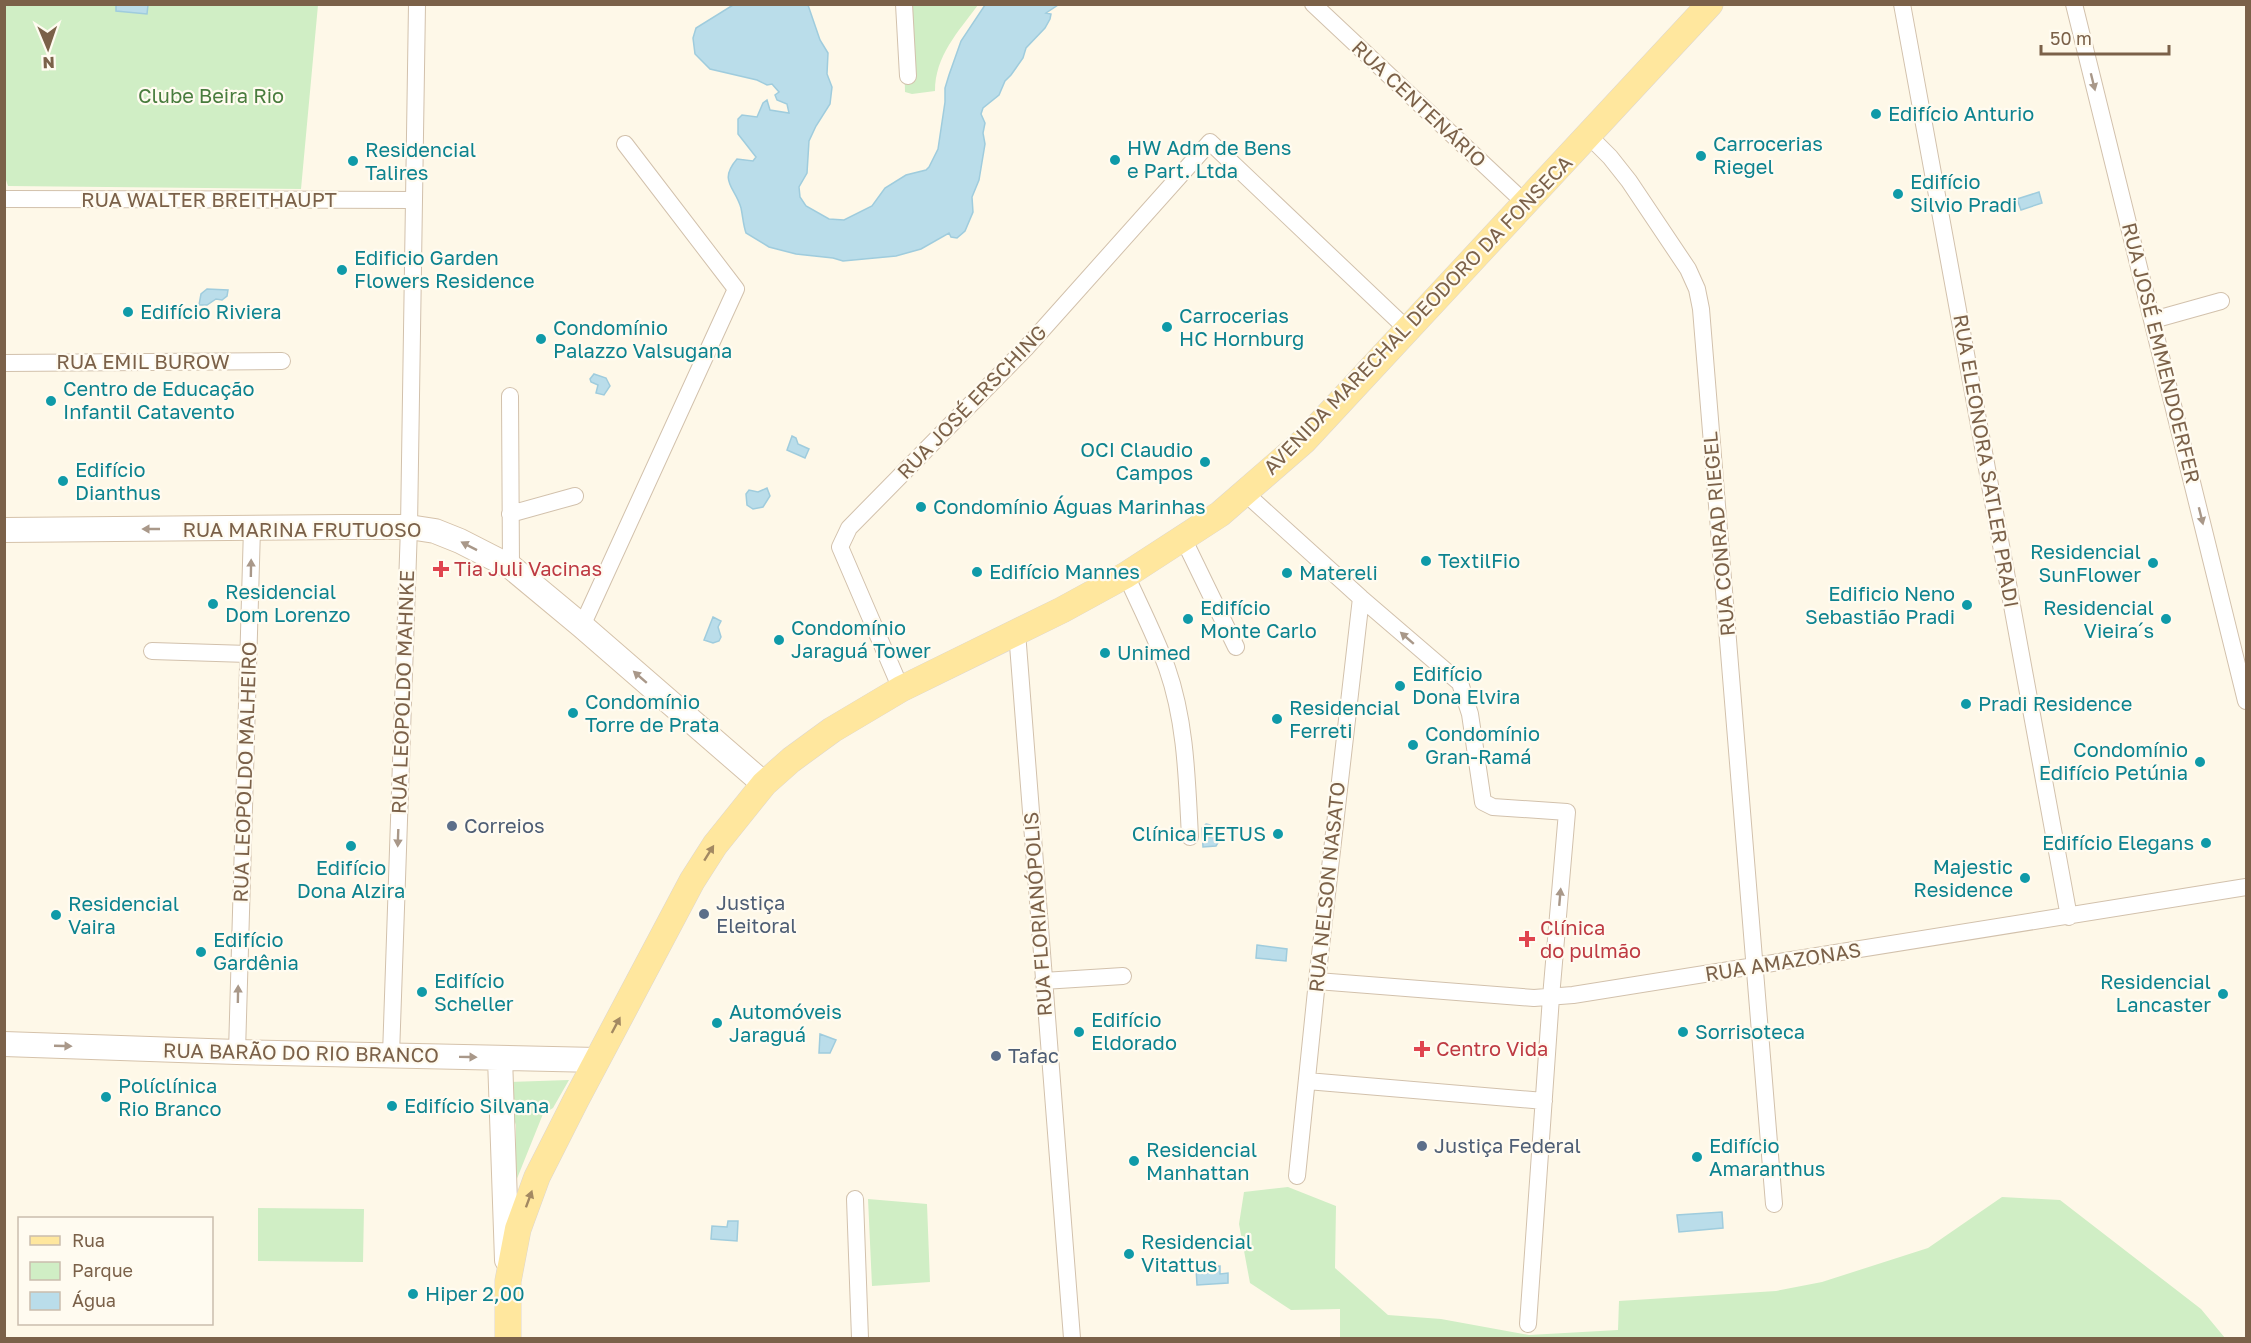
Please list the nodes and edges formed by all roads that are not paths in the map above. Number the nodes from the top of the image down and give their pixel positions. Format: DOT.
graph roads {
  1 [pos="417,4"];
  2 [pos="904,4"];
  3 [pos="1313,4"];
  4 [pos="1710,4"];
  5 [pos="1902,4"];
  6 [pos="2074,4"];
  7 [pos="908,76"];
  8 [pos="1588,136"];
  9 [pos="626,144"];
  10 [pos="4,200"];
  11 [pos="414,200"];
  12 [pos="1525,203"];
  13 [pos="2221,301"];
  14 [pos="2153,320"];
  15 [pos="1407,329"];
  16 [pos="282,361"];
  17 [pos="4,363"];
  18 [pos="510,396"];
  19 [pos="1245,493"];
  20 [pos="575,496"];
  21 [pos="510,514"];
  22 [pos="409,527"];
  23 [pos="252,528"];
  24 [pos="4,530"];
  25 [pos="1183,538"];
  26 [pos="510,567"];
  27 [pos="1126,575"];
  28 [pos="1361,598"];
  29 [pos="582,626"];
  30 [pos="1017,632"];
  31 [pos="1236,647"];
  32 [pos="152,651"];
  33 [pos="248,654"];
  34 [pos="901,689"];
  35 [pos="2247,701"];
  36 [pos="764,784"];
  37 [pos="1190,837"];
  38 [pos="2247,887"];
  39 [pos="2069,917"];
  40 [pos="1753,967"];
  41 [pos="1123,976"];
  42 [pos="1043,981"];
  43 [pos="1317,981"];
  44 [pos="1551,997"];
  45 [pos="4,1044"];
  46 [pos="237,1052"];
  47 [pos="391,1055"];
  48 [pos="500,1058"];
  49 [pos="597,1060"];
  50 [pos="1307,1081"];
  51 [pos="1544,1101"];
  52 [pos="1297,1176"];
  53 [pos="855,1199"];
  54 [pos="1774,1204"];
  55 [pos="508,1281"];
  56 [pos="1528,1324"];
  57 [pos="508,1338"];
  58 [pos="860,1338"];
  59 [pos="1072,1338"];
  1 -- 11 [label="street, RUA LEOPOLDO MAHNKE"];
  2 -- 7 [label="street"];
  3 -- 12 [label="street, RUA CENTENÁRIO"];
  4 -- 8 [label="main road, AVENIDA MARECHAL DEODORO DA FONSECA"];
  5 -- 39 [label="street, RUA ELEONORA SATLER PRADI"];
  6 -- 14 [label="street, RUA JOSÉ EMMENDOERFER, one-way"];
  8 -- 12 [label="main road, AVENIDA MARECHAL DEODORO DA FONSECA"];
  8 -- 40 [label="street, RUA CONRAD RIEGEL"];
  9 -- 29 [label="street"];
  10 -- 11 [label="street, RUA WALTER BREITHAUPT"];
  11 -- 22 [label="street, RUA LEOPOLDO MAHNKE"];
  12 -- 15 [label="main road, AVENIDA MARECHAL DEODORO DA FONSECA"];
  13 -- 14 [label="street"];
  14 -- 35 [label="street, RUA JOSÉ EMMENDOERFER, one-way"];
  15 -- 19 [label="main road, AVENIDA MARECHAL DEODORO DA FONSECA"];
  15 -- 34 [label="street, RUA JOSÉ ERSCHING"];
  16 -- 17 [label="street, RUA EMIL BUROW"];
  18 -- 21 [label="street"];
  19 -- 25 [label="main road, AVENIDA MARECHAL DEODORO DA FONSECA"];
  19 -- 28 [label="street"];
  20 -- 21 [label="street"];
  21 -- 26 [label="street"];
  22 -- 23 [label="street, RUA MARINA FRUTUOSO"];
  26 -- 22 [label="street, RUA MARINA FRUTUOSO, one-way"];
  22 -- 47 [label="street, RUA LEOPOLDO MAHNKE, one-way"];
  23 -- 24 [label="street, RUA MARINA FRUTUOSO, one-way"];
  33 -- 23 [label="street, RUA LEOPOLDO MALHEIRO, one-way"];
  25 -- 27 [label="main road, AVENIDA MARECHAL DEODORO DA FONSECA"];
  25 -- 31 [label="street"];
  26 -- 29 [label="street, RUA MARINA FRUTUOSO"];
  27 -- 30 [label="main road, AVENIDA MARECHAL DEODORO DA FONSECA"];
  27 -- 37 [label="street"];
  28 -- 43 [label="street, RUA NELSON NASATO"];
  44 -- 28 [label="street, one-way"];
  36 -- 29 [label="street, RUA MARINA FRUTUOSO, one-way"];
  30 -- 34 [label="main road, AVENIDA MARECHAL DEODORO DA FONSECA"];
  30 -- 42 [label="street, RUA FLORIANÓPOLIS"];
  32 -- 33 [label="street"];
  46 -- 33 [label="street, RUA LEOPOLDO MALHEIRO, one-way"];
  34 -- 36 [label="main road, AVENIDA MARECHAL DEODORO DA FONSECA"];
  49 -- 36 [label="main road, AVENIDA MARECHAL DEODORO DA FONSECA, one-way"];
  38 -- 39 [label="street, RUA AMAZONAS"];
  39 -- 40 [label="street, RUA AMAZONAS"];
  40 -- 44 [label="street, RUA AMAZONAS"];
  40 -- 54 [label="street, RUA CONRAD RIEGEL"];
  41 -- 42 [label="street"];
  42 -- 59 [label="street, RUA FLORIANÓPOLIS"];
  43 -- 44 [label="street, RUA AMAZONAS"];
  43 -- 50 [label="street, RUA NELSON NASATO"];
  44 -- 51 [label="street"];
  45 -- 46 [label="street, RUA BARÃO DO RIO BRANCO, one-way"];
  46 -- 47 [label="street, RUA BARÃO DO RIO BRANCO"];
  47 -- 48 [label="street, RUA BARÃO DO RIO BRANCO, one-way"];
  48 -- 49 [label="street, RUA BARÃO DO RIO BRANCO"];
  48 -- 55 [label="street"];
  55 -- 49 [label="main road, AVENIDA MARECHAL DEODORO DA FONSECA, one-way"];
  50 -- 51 [label="street"];
  50 -- 52 [label="street, RUA NELSON NASATO"];
  51 -- 56 [label="street"];
  53 -- 58 [label="street"];
  55 -- 57 [label="main road, AVENIDA MARECHAL DEODORO DA FONSECA"];
}
